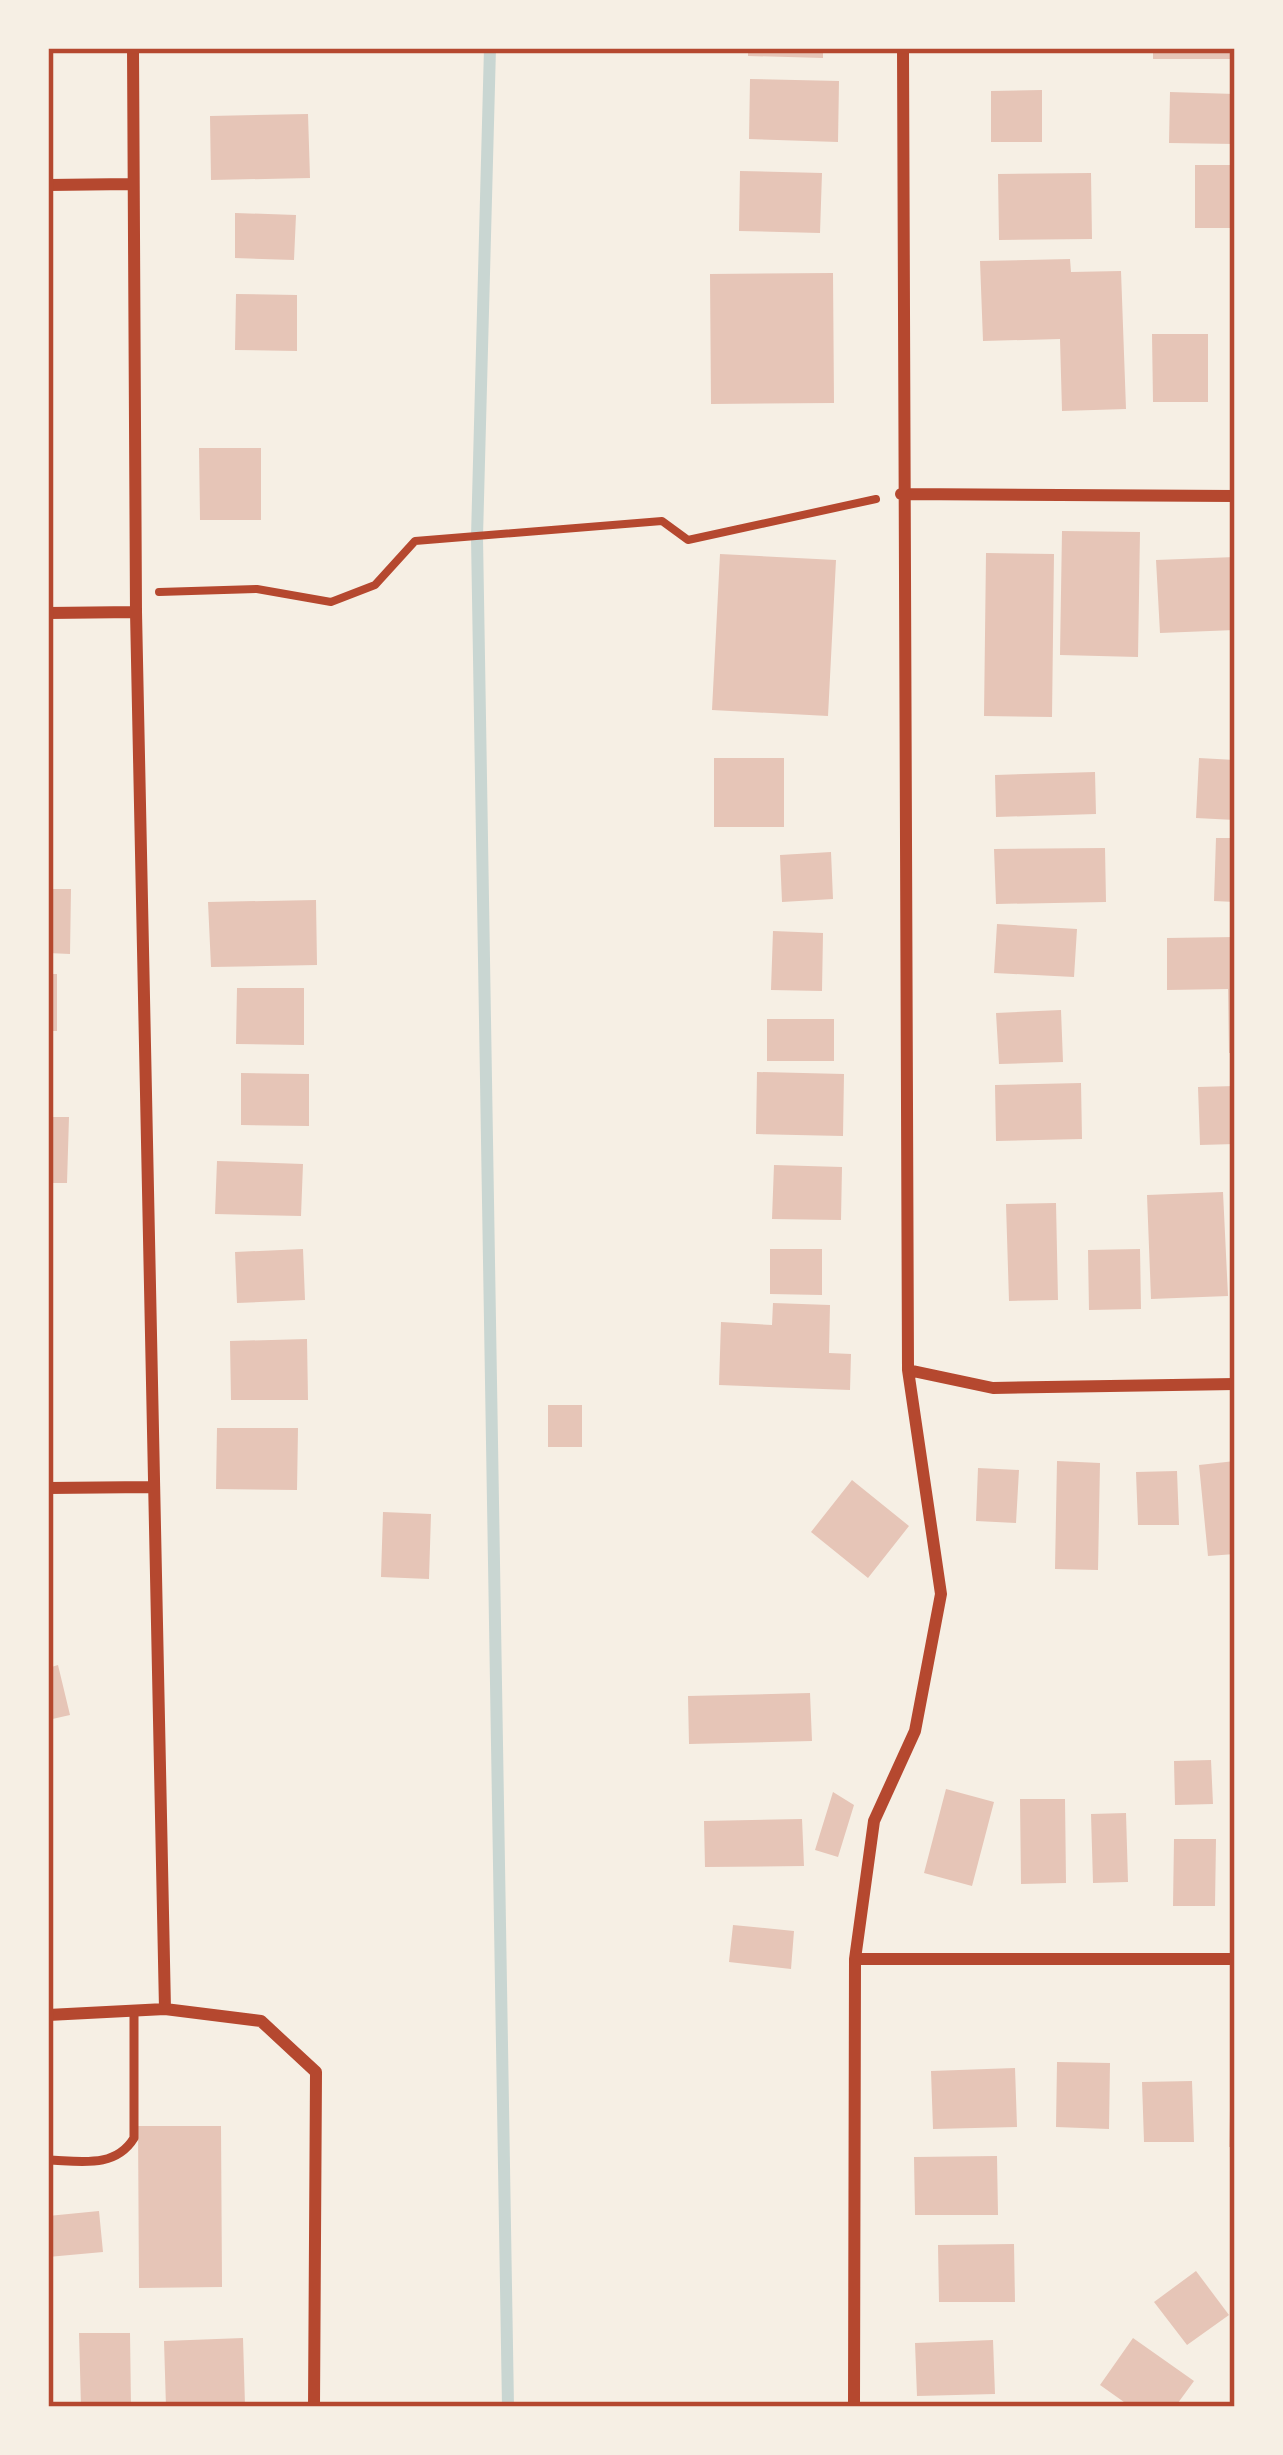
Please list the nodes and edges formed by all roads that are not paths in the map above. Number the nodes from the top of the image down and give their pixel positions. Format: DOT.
graph roads {
  1 [pos="133,48"];
  2 [pos="903,48"];
  3 [pos="130,184"];
  4 [pos="48,185"];
  5 [pos="901,494"];
  6 [pos="1235,496"];
  7 [pos="48,613"];
  8 [pos="136,613"];
  9 [pos="908,1370"];
  10 [pos="1235,1384"];
  11 [pos="151,1487"];
  12 [pos="48,1488"];
  13 [pos="855,1959"];
  14 [pos="1235,1959"];
  15 [pos="165,2009"];
  16 [pos="134,2010"];
  17 [pos="48,2014"];
  18 [pos="48,2160"];
  19 [pos="314,2407"];
  20 [pos="854,2407"];
  1 -- 3 [label="street"];
  2 -- 5 [label="street"];
  3 -- 4 [label="street"];
  3 -- 8 [label="street"];
  5 -- 6 [label="street"];
  5 -- 9 [label="street"];
  7 -- 8 [label="street"];
  8 -- 11 [label="street"];
  9 -- 10 [label="street"];
  9 -- 13 [label="street"];
  11 -- 12 [label="street"];
  11 -- 15 [label="street"];
  13 -- 14 [label="street"];
  13 -- 20 [label="street"];
  15 -- 16 [label="street"];
  15 -- 19 [label="street"];
  16 -- 17 [label="street"];
  16 -- 18 [label="lane"];
}
